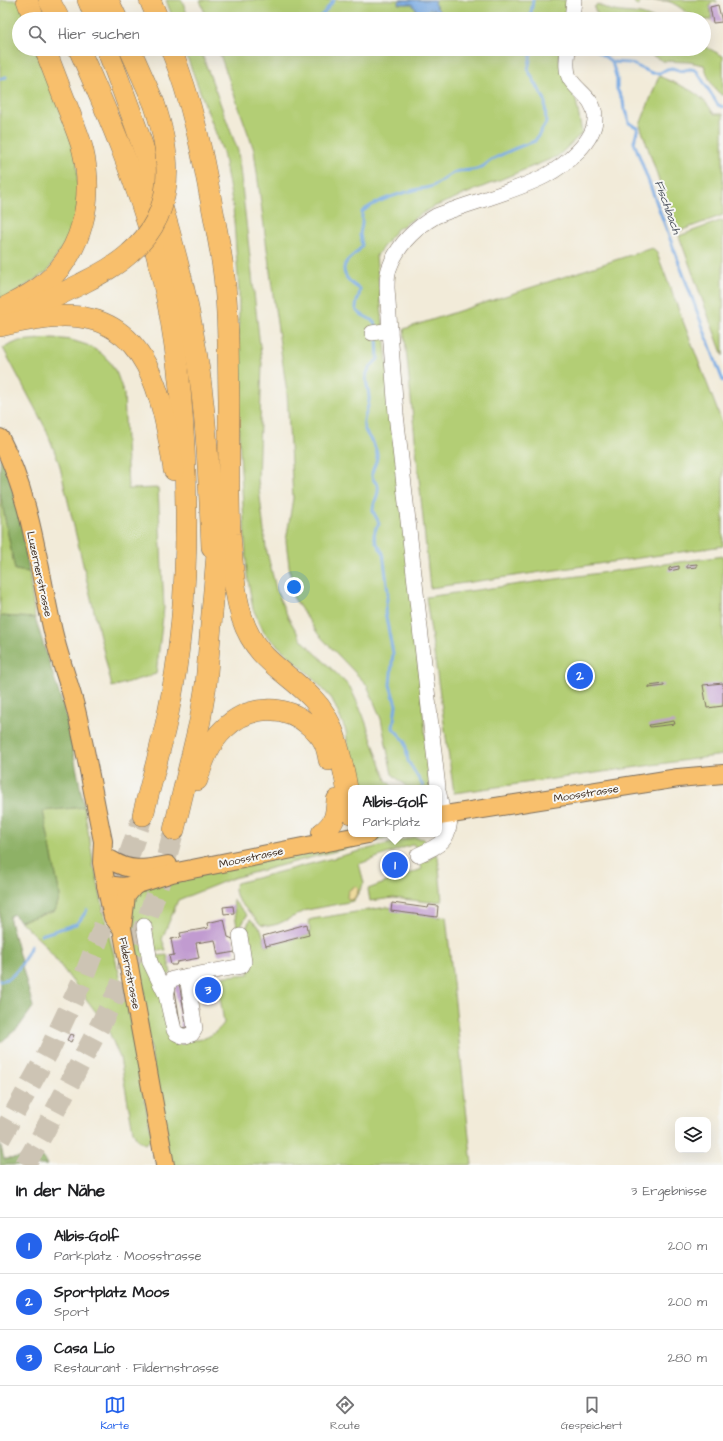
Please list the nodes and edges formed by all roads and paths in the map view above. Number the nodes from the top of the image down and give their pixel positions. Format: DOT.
graph roads {
  1 [pos="27,0"];
  2 [pos="49,0"];
  3 [pos="57,0"];
  4 [pos="88,0"];
  5 [pos="108,0"];
  6 [pos="150,0"];
  7 [pos="574,0"];
  8 [pos="31,12"];
  9 [pos="55,12"];
  10 [pos="62,12"];
  11 [pos="93,12"];
  12 [pos="114,12"];
  13 [pos="155,12"];
  14 [pos="573,12"];
  15 [pos="48,56"];
  16 [pos="79,56"];
  17 [pos="82,56"];
  18 [pos="110,56"];
  19 [pos="133,56"];
  20 [pos="174,56"];
  21 [pos="568,56"];
  22 [pos="95,85"];
  23 [pos="212,205"];
  24 [pos="0,310"];
  25 [pos="0,325"];
  26 [pos="0,438"];
  27 [pos="185,584"];
  28 [pos="214,596"];
  29 [pos="723,774"];
  30 [pos="438,785"];
  31 [pos="143,815"];
  32 [pos="442,815"];
  33 [pos="348,819"];
  34 [pos="322,833"];
  35 [pos="103,841"];
  36 [pos="418,854"];
  37 [pos="111,860"];
  38 [pos="162,866"];
  39 [pos="113,884"];
  40 [pos="135,885"];
  41 [pos="144,926"];
  42 [pos="122,928"];
  43 [pos="240,936"];
  44 [pos="187,976"];
  45 [pos="166,995"];
  46 [pos="165,1165"];
  1 -- 8 [label="highway"];
  2 -- 9 [label="highway"];
  3 -- 10 [label="highway"];
  4 -- 11 [label="highway"];
  5 -- 12 [label="highway"];
  6 -- 13 [label="highway"];
  7 -- 14 [label="lane"];
  15 -- 24 [label="highway"];
  16 -- 22 [label="highway"];
  17 -- 22 [label="highway"];
  18 -- 28 [label="highway"];
  19 -- 25 [label="highway, bridge"];
  20 -- 23 [label="highway"];
  21 -- 30 [label="lane"];
  22 -- 27 [label="highway"];
  23 -- 28 [label="highway"];
  23 -- 33 [label="highway"];
  25 -- 27 [label="highway"];
  26 -- 35 [label="main road, Luzernerstrasse"];
  27 -- 31 [label="highway"];
  28 -- 33 [label="highway"];
  29 -- 32 [label="main road, Moosstrasse"];
  32 -- 36 [label="lane"];
  33 -- 34 [label="main road, Moosstrasse"];
  33 -- 34 [label="highway"];
  33 -- 40 [label="main road, Moosstrasse"];
  34 -- 38 [label="main road, Moosstrasse"];
  35 -- 37 [label="main road"];
  35 -- 39 [label="main road"];
  37 -- 38 [label="main road, Moosstrasse"];
  37 -- 39 [label="main road"];
  38 -- 39 [label="main road, Moosstrasse"];
  39 -- 40 [label="main road, Moosstrasse"];
  39 -- 42 [label="main road, Fildernstrasse"];
  40 -- 42 [label="main road"];
  41 -- 45 [label="lane"];
  42 -- 46 [label="main road, Fildernstrasse"];
  43 -- 44 [label="lane"];
  44 -- 45 [label="lane"];
  44 -- 45 [label="lane"];
}
